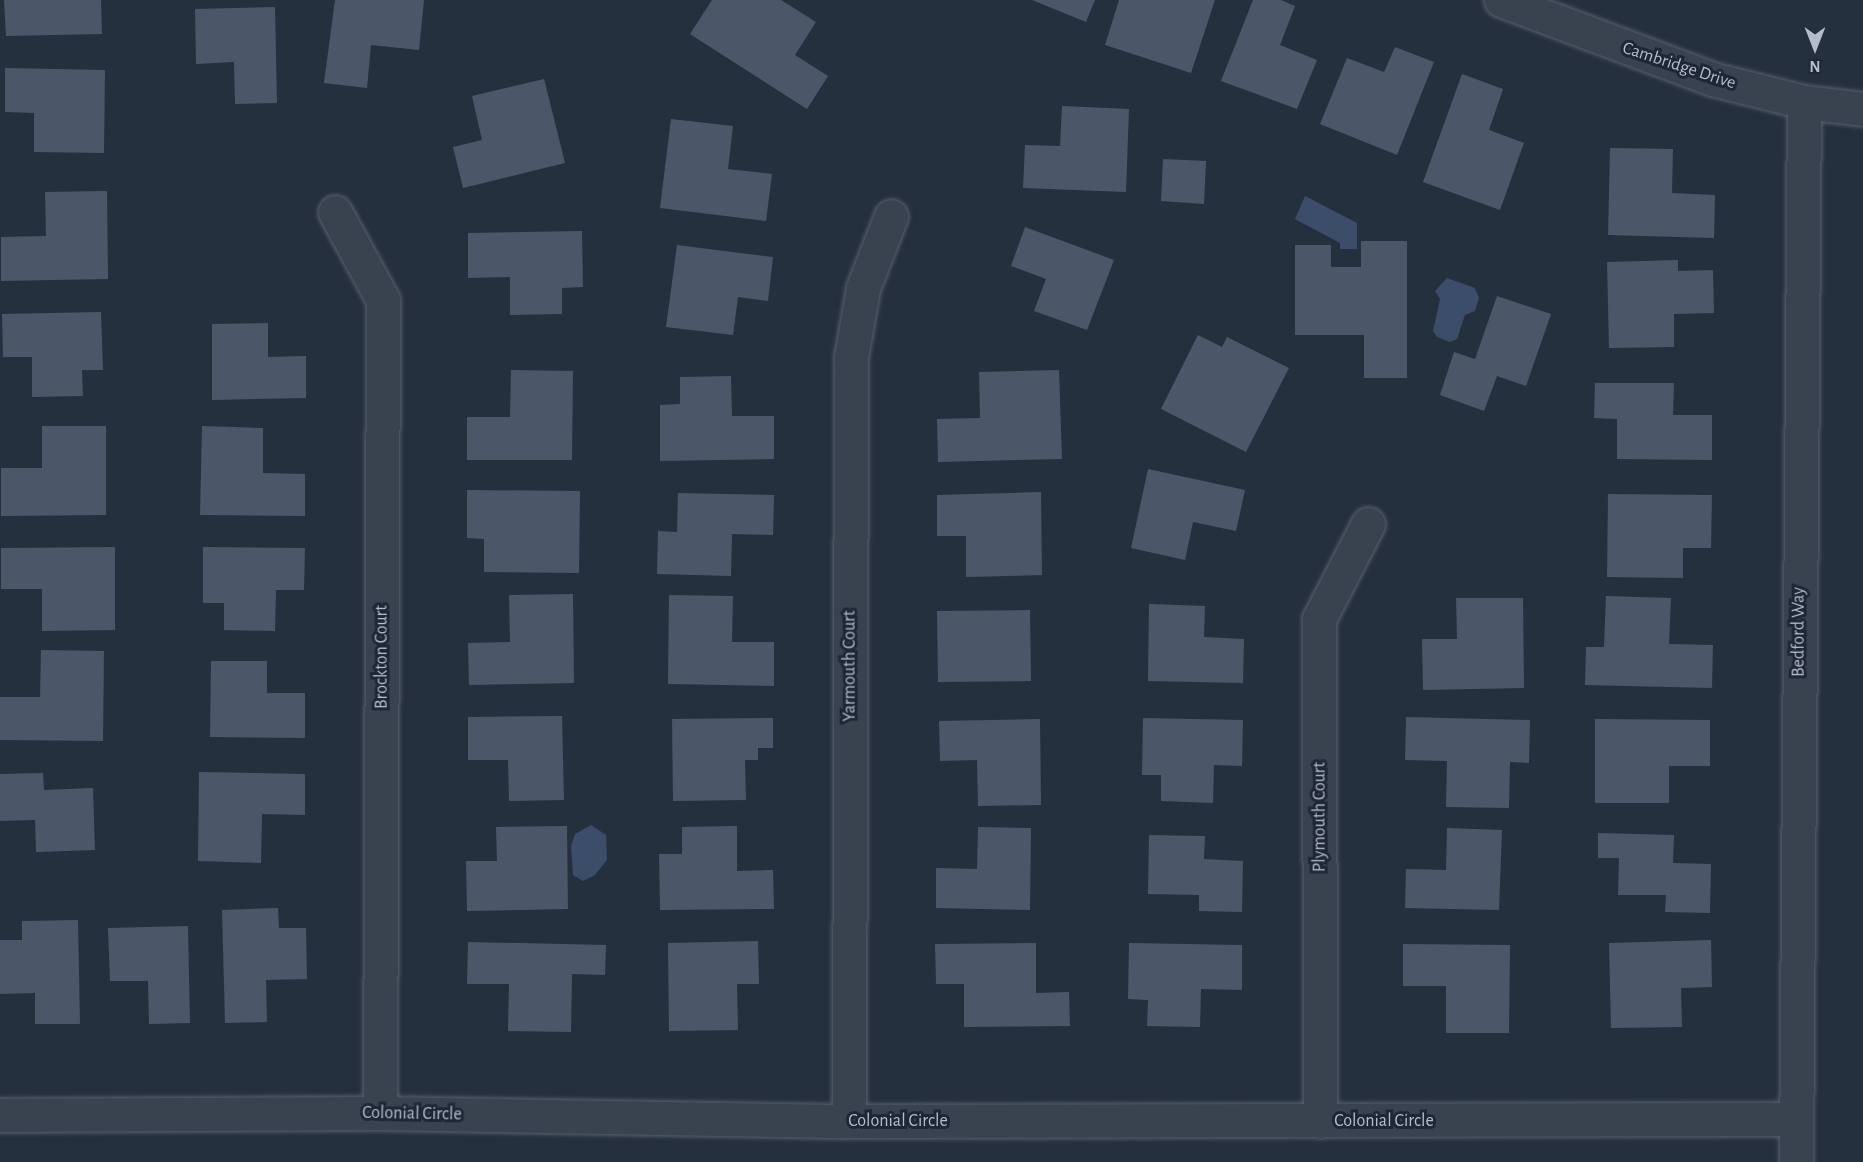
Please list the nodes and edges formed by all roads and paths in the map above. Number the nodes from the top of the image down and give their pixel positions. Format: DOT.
graph roads {
  1 [pos="1501,0"];
  2 [pos="1804,102"];
  3 [pos="1863,108"];
  4 [pos="335,213"];
  5 [pos="891,216"];
  6 [pos="1368,524"];
  7 [pos="380,1113"];
  8 [pos="0,1115"];
  9 [pos="1795,1119"];
  10 [pos="849,1121"];
  11 [pos="1320,1121"];
  12 [pos="1796,1162"];
  1 -- 2 [label="street, Cambridge Drive"];
  2 -- 3 [label="street, Cambridge Drive"];
  2 -- 9 [label="street, Bedford Way"];
  4 -- 7 [label="street, Brockton Court"];
  5 -- 10 [label="street, Yarmouth Court"];
  6 -- 11 [label="street, Plymouth Court"];
  7 -- 8 [label="street, Colonial Circle"];
  7 -- 10 [label="street, Colonial Circle"];
  9 -- 11 [label="street, Colonial Circle"];
  9 -- 12 [label="street, Bedford Way"];
  10 -- 11 [label="street, Colonial Circle"];
}
